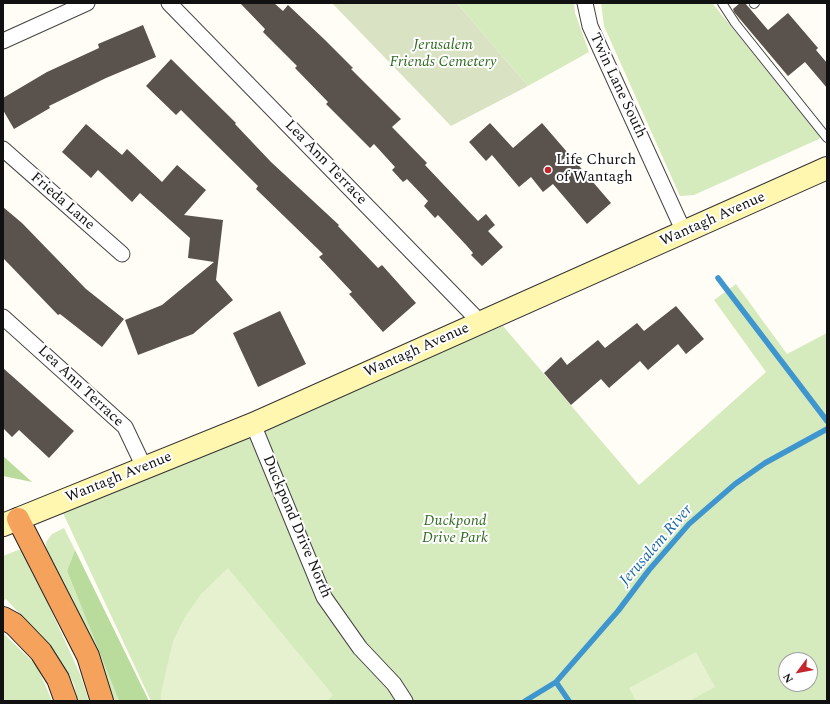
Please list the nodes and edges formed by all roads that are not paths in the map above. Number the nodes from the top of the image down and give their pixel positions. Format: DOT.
graph roads {
  1 [pos="87,3"];
  2 [pos="169,3"];
  3 [pos="585,3"];
  4 [pos="722,3"];
  5 [pos="3,41"];
  6 [pos="827,138"];
  7 [pos="3,149"];
  8 [pos="827,168"];
  9 [pos="684,232"];
  10 [pos="122,254"];
  11 [pos="3,317"];
  12 [pos="480,323"];
  13 [pos="253,424"];
  14 [pos="144,467"];
  15 [pos="7,523"];
  16 [pos="3,618"];
  17 [pos="66,701"];
  18 [pos="102,701"];
  19 [pos="405,701"];
  1 -- 5 [label="street"];
  2 -- 12 [label="street, Lea Ann Terrace"];
  3 -- 9 [label="street, Twin Lane South"];
  4 -- 6 [label="lane"];
  7 -- 10 [label="street, Frieda Lane"];
  8 -- 9 [label="main road, Wantagh Avenue"];
  9 -- 12 [label="main road, Wantagh Avenue"];
  11 -- 14 [label="street, Lea Ann Terrace"];
  12 -- 13 [label="main road, Wantagh Avenue"];
  13 -- 14 [label="main road, Wantagh Avenue"];
  13 -- 19 [label="street, Duckpond Drive North"];
  14 -- 15 [label="main road, Wantagh Avenue"];
  15 -- 18 [label="highway"];
  16 -- 17 [label="highway"];
}
